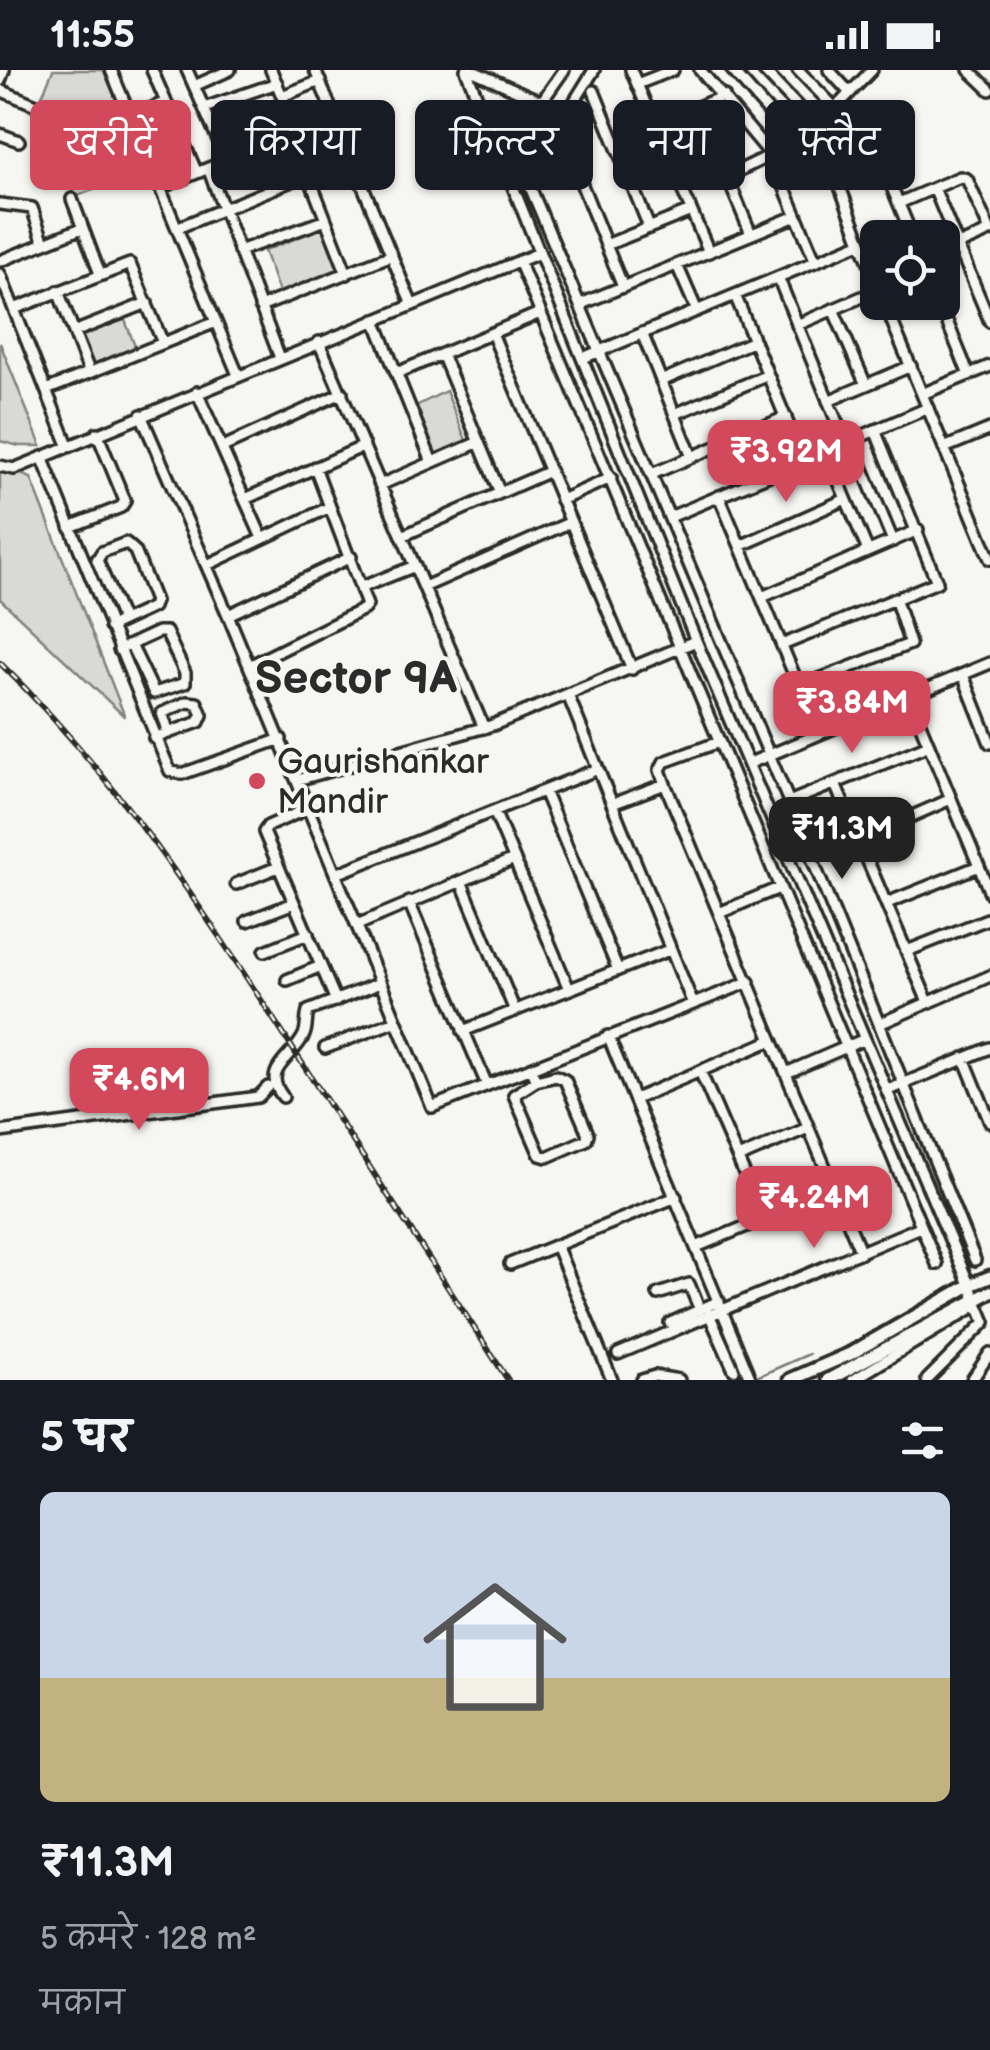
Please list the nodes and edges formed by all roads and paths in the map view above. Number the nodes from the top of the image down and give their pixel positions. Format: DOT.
graph roads {
  1 [pos="4,70"];
  2 [pos="111,70"];
  3 [pos="152,70"];
  4 [pos="187,70"];
  5 [pos="230,70"];
  6 [pos="271,70"];
  7 [pos="315,70"];
  8 [pos="468,70"];
  9 [pos="564,70"];
  10 [pos="594,70"];
  11 [pos="631,70"];
  12 [pos="674,70"];
  13 [pos="700,70"];
  14 [pos="732,70"];
  15 [pos="764,70"];
  16 [pos="798,70"];
  17 [pos="829,70"];
  18 [pos="854,70"];
  19 [pos="872,70"];
  20 [pos="975,72"];
  21 [pos="863,79"];
  22 [pos="0,81"];
  23 [pos="320,81"];
  24 [pos="277,83"];
  25 [pos="638,84"];
  26 [pos="194,86"];
  27 [pos="0,90"];
  28 [pos="990,90"];
  29 [pos="594,91"];
  30 [pos="850,93"];
  31 [pos="724,96"];
  32 [pos="124,100"];
  33 [pos="165,100"];
  34 [pos="284,100"];
  35 [pos="327,100"];
  36 [pos="479,100"];
  37 [pos="542,100"];
  38 [pos="545,100"];
  39 [pos="575,100"];
  40 [pos="645,100"];
  41 [pos="715,100"];
  42 [pos="791,100"];
  43 [pos="827,100"];
  44 [pos="843,100"];
  45 [pos="30,102"];
  46 [pos="765,107"];
  47 [pos="204,108"];
  48 [pos="211,123"];
  49 [pos="0,134"];
  50 [pos="19,142"];
  51 [pos="765,147"];
  52 [pos="191,158"];
  53 [pos="211,167"];
  54 [pos="208,168"];
  55 [pos="197,172"];
  56 [pos="191,175"];
  57 [pos="934,188"];
  58 [pos="161,190"];
  59 [pos="269,190"];
  60 [pos="314,190"];
  61 [pos="364,190"];
  62 [pos="513,190"];
  63 [pos="534,190"];
  64 [pos="583,190"];
  65 [pos="683,190"];
  66 [pos="734,190"];
  67 [pos="786,190"];
  68 [pos="841,190"];
  69 [pos="893,190"];
  70 [pos="72,199"];
  71 [pos="0,204"];
  72 [pos="899,204"];
  73 [pos="223,209"];
  74 [pos="692,211"];
  75 [pos="796,216"];
  76 [pos="326,220"];
  77 [pos="906,220"];
  78 [pos="947,220"];
  79 [pos="82,228"];
  80 [pos="177,228"];
  81 [pos="649,228"];
  82 [pos="990,231"];
  83 [pos="751,234"];
  84 [pos="44,243"];
  85 [pos="860,243"];
  86 [pos="606,245"];
  87 [pos="960,245"];
  88 [pos="960,250"];
  89 [pos="239,251"];
  90 [pos="709,252"];
  91 [pos="539,253"];
  92 [pos="392,256"];
  93 [pos="0,261"];
  94 [pos="518,261"];
  95 [pos="816,262"];
  96 [pos="678,264"];
  97 [pos="0,274"];
  98 [pos="100,274"];
  99 [pos="347,274"];
  100 [pos="778,277"];
  101 [pos="623,287"];
  102 [pos="58,291"];
  103 [pos="735,295"];
  104 [pos="860,296"];
  105 [pos="986,299"];
  106 [pos="146,302"];
  107 [pos="412,304"];
  108 [pos="581,304"];
  109 [pos="260,307"];
  110 [pos="14,309"];
  111 [pos="833,309"];
  112 [pos="697,310"];
  113 [pos="540,313"];
  114 [pos="375,320"];
  115 [pos="891,320"];
  116 [pos="946,320"];
  117 [pos="216,322"];
  118 [pos="990,322"];
  119 [pos="797,325"];
  120 [pos="74,332"];
  121 [pos="492,333"];
  122 [pos="642,334"];
  123 [pos="754,341"];
  124 [pos="319,342"];
  125 [pos="163,343"];
  126 [pos="601,350"];
  127 [pos="442,354"];
  128 [pos="280,358"];
  129 [pos="582,358"];
  130 [pos="910,366"];
  131 [pos="990,366"];
  132 [pos="89,371"];
  133 [pos="397,373"];
  134 [pos="238,375"];
  135 [pos="969,375"];
  136 [pos="768,376"];
  137 [pos="661,380"];
  138 [pos="866,385"];
  139 [pos="46,390"];
  140 [pos="198,392"];
  141 [pos="342,392"];
  142 [pos="922,394"];
  143 [pos="828,401"];
  144 [pos="928,408"];
  145 [pos="675,414"];
  146 [pos="141,415"];
  147 [pos="786,418"];
  148 [pos="990,429"];
  149 [pos="875,430"];
  150 [pos="97,433"];
  151 [pos="848,441"];
  152 [pos="479,442"];
  153 [pos="68,444"];
  154 [pos="364,446"];
  155 [pos="224,447"];
  156 [pos="944,448"];
  157 [pos="826,451"];
  158 [pos="42,457"];
  159 [pos="692,457"];
  160 [pos="803,460"];
  161 [pos="432,462"];
  162 [pos="0,466"];
  163 [pos="315,467"];
  164 [pos="550,471"];
  165 [pos="652,474"];
  166 [pos="610,478"];
  167 [pos="380,485"];
  168 [pos="500,493"];
  169 [pos="720,496"];
  170 [pos="245,499"];
  171 [pos="561,500"];
  172 [pos="846,500"];
  173 [pos="330,506"];
  174 [pos="670,517"];
  175 [pos="570,522"];
  176 [pos="70,527"];
  177 [pos="918,530"];
  178 [pos="402,536"];
  179 [pos="262,538"];
  180 [pos="893,541"];
  181 [pos="740,546"];
  182 [pos="868,551"];
  183 [pos="351,557"];
  184 [pos="990,559"];
  185 [pos="207,565"];
  186 [pos="415,566"];
  187 [pos="362,587"];
  188 [pos="424,587"];
  189 [pos="762,597"];
  190 [pos="896,601"];
  191 [pos="228,615"];
  192 [pos="123,621"];
  193 [pos="110,627"];
  194 [pos="696,642"];
  195 [pos="131,645"];
  196 [pos="782,645"];
  197 [pos="679,648"];
  198 [pos="120,650"];
  199 [pos="990,663"];
  200 [pos="250,666"];
  201 [pos="632,669"];
  202 [pos="963,675"];
  203 [pos="799,687"];
  204 [pos="568,695"];
  205 [pos="910,697"];
  206 [pos="484,728"];
  207 [pos="169,733"];
  208 [pos="819,734"];
  209 [pos="154,738"];
  210 [pos="281,739"];
  211 [pos="718,742"];
  212 [pos="990,743"];
  213 [pos="928,745"];
  214 [pos="769,755"];
  215 [pos="750,763"];
  216 [pos="598,769"];
  217 [pos="297,780"];
  218 [pos="665,784"];
  219 [pos="835,784"];
  220 [pos="544,791"];
  221 [pos="951,800"];
  222 [pos="788,802"];
  223 [pos="612,804"];
  224 [pos="309,808"];
  225 [pos="494,811"];
  226 [pos="860,839"];
  227 [pos="514,859"];
  228 [pos="979,866"];
  229 [pos="278,868"];
  230 [pos="336,874"];
  231 [pos="461,881"];
  232 [pos="236,884"];
  233 [pos="779,888"];
  234 [pos="990,893"];
  235 [pos="409,902"];
  236 [pos="294,903"];
  237 [pos="887,903"];
  238 [pos="719,913"];
  239 [pos="990,918"];
  240 [pos="247,920"];
  241 [pos="357,925"];
  242 [pos="308,934"];
  243 [pos="669,950"];
  244 [pos="265,951"];
  245 [pos="907,951"];
  246 [pos="322,966"];
  247 [pos="618,970"];
  248 [pos="990,976"];
  249 [pos="287,980"];
  250 [pos="749,982"];
  251 [pos="380,983"];
  252 [pos="570,989"];
  253 [pos="336,1001"];
  254 [pos="928,1002"];
  255 [pos="693,1004"];
  256 [pos="515,1011"];
  257 [pos="396,1021"];
  258 [pos="878,1024"];
  259 [pos="464,1031"];
  260 [pos="608,1036"];
  261 [pos="865,1039"];
  262 [pos="772,1040"];
  263 [pos="325,1048"];
  264 [pos="844,1048"];
  265 [pos="990,1048"];
  266 [pos="964,1058"];
  267 [pos="530,1068"];
  268 [pos="700,1071"];
  269 [pos="786,1073"];
  270 [pos="536,1081"];
  271 [pos="904,1084"];
  272 [pos="488,1085"];
  273 [pos="265,1090"];
  274 [pos="888,1090"];
  275 [pos="283,1097"];
  276 [pos="634,1099"];
  277 [pos="990,1122"];
  278 [pos="808,1128"];
  279 [pos="0,1132"];
  280 [pos="738,1158"];
  281 [pos="834,1190"];
  282 [pos="676,1197"];
  283 [pos="764,1219"];
  284 [pos="920,1227"];
  285 [pos="556,1245"];
  286 [pos="696,1247"];
  287 [pos="861,1253"];
  288 [pos="975,1260"];
  289 [pos="510,1264"];
  290 [pos="937,1264"];
  291 [pos="990,1277"];
  292 [pos="970,1285"];
  293 [pos="990,1292"];
  294 [pos="658,1294"];
  295 [pos="976,1302"];
  296 [pos="721,1305"];
  297 [pos="705,1312"];
  298 [pos="670,1323"];
  299 [pos="987,1324"];
  300 [pos="990,1353"];
  301 [pos="618,1354"];
  302 [pos="734,1370"];
  303 [pos="612,1380"];
  304 [pos="642,1380"];
  305 [pos="679,1380"];
  306 [pos="745,1380"];
  307 [pos="790,1380"];
  308 [pos="828,1380"];
  309 [pos="853,1380"];
  310 [pos="927,1380"];
  311 [pos="972,1380"];
  1 -- 22 [label="street"];
  2 -- 32 [label="street"];
  3 -- 33 [label="street"];
  4 -- 26 [label="street"];
  5 -- 26 [label="street"];
  6 -- 24 [label="street"];
  7 -- 23 [label="street"];
  8 -- 36 [label="street"];
  8 -- 37 [label="street"];
  9 -- 38 [label="street"];
  10 -- 39 [label="street"];
  11 -- 25 [label="street"];
  12 -- 25 [label="street"];
  13 -- 31 [label="street"];
  14 -- 46 [label="street"];
  15 -- 42 [label="street"];
  16 -- 43 [label="street"];
  17 -- 30 [label="street"];
  18 -- 21 [label="street"];
  19 -- 21 [label="street"];
  20 -- 28 [label="street"];
  21 -- 30 [label="street"];
  23 -- 34 [label="street"];
  23 -- 35 [label="street"];
  24 -- 34 [label="street"];
  24 -- 47 [label="street"];
  25 -- 40 [label="street"];
  26 -- 47 [label="street"];
  27 -- 45 [label="street"];
  29 -- 81 [label="street"];
  30 -- 44 [label="street"];
  31 -- 41 [label="street"];
  31 -- 51 [label="street"];
  47 -- 48 [label="street"];
  49 -- 50 [label="street"];
  52 -- 55 [label="street"];
  53 -- 54 [label="street"];
  54 -- 55 [label="street"];
  54 -- 73 [label="street"];
  55 -- 56 [label="street"];
  57 -- 72 [label="street"];
  57 -- 78 [label="street"];
  57 -- 82 [label="street"];
  58 -- 80 [label="street"];
  59 -- 73 [label="street"];
  60 -- 76 [label="street"];
  61 -- 92 [label="street"];
  62 -- 91 [label="street"];
  63 -- 108 [label="street"];
  64 -- 86 [label="street"];
  65 -- 74 [label="street"];
  66 -- 83 [label="street"];
  67 -- 75 [label="street"];
  68 -- 85 [label="street"];
  69 -- 72 [label="street"];
  70 -- 79 [label="street"];
  71 -- 84 [label="street"];
  72 -- 77 [label="street"];
  73 -- 80 [label="street"];
  73 -- 89 [label="street"];
  74 -- 81 [label="street"];
  74 -- 90 [label="street"];
  75 -- 83 [label="street"];
  75 -- 95 [label="street"];
  76 -- 89 [label="street"];
  76 -- 99 [label="street"];
  79 -- 84 [label="street"];
  79 -- 98 [label="street"];
  80 -- 117 [label="street"];
  81 -- 86 [label="street"];
  82 -- 87 [label="street"];
  83 -- 90 [label="street"];
  84 -- 93 [label="street"];
  85 -- 95 [label="street"];
  86 -- 101 [label="street"];
  88 -- 105 [label="street"];
  89 -- 109 [label="street"];
  90 -- 96 [label="street"];
  91 -- 94 [label="street"];
  91 -- 129 [label="street"];
  92 -- 99 [label="street"];
  92 -- 107 [label="street"];
  94 -- 107 [label="street"];
  94 -- 113 [label="street"];
  95 -- 100 [label="street"];
  96 -- 101 [label="street"];
  96 -- 112 [label="street"];
  97 -- 110 [label="street"];
  98 -- 102 [label="street"];
  98 -- 106 [label="street"];
  99 -- 109 [label="street"];
  100 -- 103 [label="street"];
  100 -- 119 [label="street"];
  101 -- 108 [label="street"];
  102 -- 110 [label="street"];
  102 -- 120 [label="street"];
  103 -- 112 [label="street"];
  103 -- 123 [label="street"];
  104 -- 111 [label="street"];
  105 -- 118 [label="street"];
  106 -- 120 [label="street"];
  106 -- 125 [label="street"];
  107 -- 114 [label="street"];
  108 -- 126 [label="street"];
  109 -- 128 [label="street"];
  110 -- 139 [label="street"];
  111 -- 119 [label="street"];
  111 -- 138 [label="street"];
  112 -- 122 [label="street"];
  113 -- 121 [label="street"];
  113 -- 166 [label="street"];
  114 -- 124 [label="street"];
  114 -- 133 [label="street"];
  115 -- 130 [label="street"];
  116 -- 135 [label="street"];
  117 -- 125 [label="street"];
  117 -- 134 [label="street"];
  119 -- 143 [label="street"];
  120 -- 132 [label="street"];
  121 -- 127 [label="street"];
  121 -- 164 [label="street"];
  122 -- 126 [label="street"];
  122 -- 137 [label="street"];
  123 -- 136 [label="street"];
  123 -- 137 [label="street"];
  124 -- 128 [label="street"];
  124 -- 141 [label="street"];
  125 -- 132 [label="street"];
  126 -- 129 [label="street"];
  126 -- 165 [label="street"];
  127 -- 133 [label="street"];
  127 -- 152 [label="street"];
  128 -- 134 [label="street"];
  129 -- 194 [label="street"];
  130 -- 138 [label="street"];
  130 -- 142 [label="street"];
  131 -- 135 [label="street"];
  132 -- 139 [label="street"];
  133 -- 161 [label="street"];
  134 -- 140 [label="street"];
  135 -- 142 [label="street"];
  136 -- 145 [label="street"];
  136 -- 147 [label="street"];
  137 -- 145 [label="street"];
  138 -- 143 [label="street"];
  139 -- 153 [label="street"];
  140 -- 146 [label="street"];
  140 -- 155 [label="street"];
  141 -- 154 [label="street"];
  141 -- 155 [label="street"];
  142 -- 144 [label="street"];
  143 -- 151 [label="street"];
  144 -- 149 [label="street"];
  144 -- 156 [label="street"];
  145 -- 159 [label="street"];
  146 -- 150 [label="street"];
  146 -- 185 [label="street"];
  147 -- 159 [label="street"];
  147 -- 160 [label="street"];
  148 -- 156 [label="street"];
  149 -- 151 [label="street"];
  149 -- 177 [label="street"];
  150 -- 153 [label="street"];
  150 -- 176 [label="street"];
  151 -- 157 [label="street"];
  151 -- 180 [label="street"];
  152 -- 161 [label="street"];
  152 -- 168 [label="street"];
  153 -- 158 [label="street"];
  154 -- 163 [label="street"];
  154 -- 167 [label="street"];
  155 -- 170 [label="street"];
  156 -- 184 [label="street"];
  157 -- 160 [label="street"];
  157 -- 172 [label="street"];
  158 -- 162 [label="street"];
  158 -- 176 [label="street"];
  159 -- 165 [label="street"];
  160 -- 169 [label="street"];
  161 -- 167 [label="street"];
  163 -- 170 [label="street"];
  163 -- 173 [label="street"];
  164 -- 168 [label="street"];
  164 -- 171 [label="street"];
  165 -- 174 [label="street"];
  166 -- 171 [label="street"];
  166 -- 197 [label="street"];
  167 -- 178 [label="street"];
  168 -- 178 [label="street"];
  169 -- 174 [label="street"];
  169 -- 181 [label="street"];
  170 -- 179 [label="street"];
  171 -- 175 [label="street"];
  172 -- 181 [label="street"];
  172 -- 182 [label="street"];
  173 -- 179 [label="street"];
  173 -- 183 [label="street"];
  174 -- 214 [label="street"];
  175 -- 188 [label="street"];
  175 -- 201 [label="street"];
  176 -- 193 [label="street"];
  177 -- 180 [label="street"];
  177 -- 190 [label="street"];
  178 -- 186 [label="street"];
  179 -- 185 [label="street"];
  180 -- 182 [label="street"];
  181 -- 189 [label="street"];
  182 -- 189 [label="street"];
  183 -- 187 [label="street"];
  183 -- 191 [label="street"];
  185 -- 191 [label="street"];
  186 -- 187 [label="street"];
  186 -- 188 [label="street"];
  187 -- 200 [label="street"];
  188 -- 206 [label="street"];
  189 -- 196 [label="street"];
  190 -- 196 [label="street"];
  190 -- 203 [label="street"];
  191 -- 200 [label="street"];
  192 -- 192 [label="street"];
  192 -- 193 [label="street"];
  193 -- 198 [label="street"];
  194 -- 197 [label="street"];
  194 -- 215 [label="street"];
  195 -- 195 [label="street"];
  195 -- 198 [label="street"];
  196 -- 203 [label="street"];
  197 -- 201 [label="street"];
  197 -- 211 [label="street"];
  198 -- 209 [label="street"];
  199 -- 202 [label="street"];
  200 -- 210 [label="street"];
  201 -- 204 [label="street"];
  202 -- 205 [label="street"];
  202 -- 212 [label="street"];
  203 -- 208 [label="street"];
  204 -- 206 [label="street"];
  204 -- 216 [label="street"];
  205 -- 208 [label="street"];
  205 -- 213 [label="street"];
  206 -- 217 [label="street"];
  207 -- 207 [label="street"];
  207 -- 209 [label="street"];
  208 -- 214 [label="street"];
  209 -- 210 [label="street"];
  210 -- 217 [label="street"];
  211 -- 218 [label="street"];
  211 -- 233 [label="street"];
  213 -- 219 [label="street"];
  213 -- 221 [label="street"];
  214 -- 215 [label="street"];
  214 -- 222 [label="street"];
  215 -- 261 [label="street"];
  216 -- 220 [label="street"];
  216 -- 223 [label="street"];
  217 -- 224 [label="street"];
  218 -- 223 [label="street"];
  218 -- 238 [label="street"];
  219 -- 222 [label="street"];
  219 -- 226 [label="street"];
  220 -- 225 [label="street"];
  220 -- 247 [label="street"];
  221 -- 226 [label="street"];
  221 -- 228 [label="street"];
  222 -- 258 [label="street"];
  223 -- 243 [label="street"];
  224 -- 229 [label="street"];
  224 -- 230 [label="street"];
  225 -- 227 [label="street"];
  225 -- 230 [label="street"];
  226 -- 237 [label="street"];
  227 -- 231 [label="street"];
  227 -- 252 [label="street"];
  228 -- 234 [label="street"];
  228 -- 237 [label="street"];
  229 -- 232 [label="street"];
  229 -- 236 [label="street"];
  230 -- 241 [label="street"];
  231 -- 235 [label="street"];
  231 -- 256 [label="street"];
  233 -- 238 [label="street"];
  233 -- 264 [label="street"];
  235 -- 241 [label="street"];
  235 -- 259 [label="street"];
  236 -- 240 [label="street"];
  236 -- 242 [label="street"];
  237 -- 245 [label="street"];
  238 -- 250 [label="street"];
  239 -- 245 [label="street"];
  241 -- 251 [label="street"];
  242 -- 244 [label="street"];
  242 -- 246 [label="street"];
  243 -- 247 [label="street"];
  243 -- 255 [label="street"];
  245 -- 254 [label="street"];
  246 -- 249 [label="street"];
  246 -- 253 [label="street"];
  247 -- 252 [label="street"];
  248 -- 254 [label="street"];
  250 -- 255 [label="street"];
  250 -- 262 [label="street"];
  251 -- 253 [label="street"];
  251 -- 257 [label="street"];
  252 -- 256 [label="street"];
  253 -- 275 [label="street"];
  254 -- 258 [label="street"];
  255 -- 260 [label="street"];
  256 -- 259 [label="street"];
  257 -- 263 [label="street"];
  257 -- 272 [label="street"];
  258 -- 271 [label="street"];
  259 -- 272 [label="street"];
  260 -- 267 [label="street"];
  260 -- 276 [label="street"];
  261 -- 264 [label="street"];
  261 -- 274 [label="street"];
  262 -- 268 [label="street"];
  262 -- 269 [label="street"];
  264 -- 269 [label="street"];
  264 -- 284 [label="street"];
  265 -- 266 [label="street"];
  266 -- 271 [label="street"];
  266 -- 277 [label="street"];
  267 -- 270 [label="street"];
  267 -- 272 [label="street"];
  268 -- 276 [label="street"];
  268 -- 280 [label="street"];
  269 -- 278 [label="street"];
  270 -- 270 [label="street"];
  271 -- 274 [label="street"];
  271 -- 288 [label="street"];
  273 -- 279 [label="street"];
  274 -- 292 [label="street"];
  276 -- 282 [label="street"];
  278 -- 280 [label="street"];
  278 -- 281 [label="street"];
  280 -- 283 [label="street"];
  281 -- 283 [label="street"];
  281 -- 287 [label="street"];
  282 -- 285 [label="street"];
  282 -- 286 [label="street"];
  283 -- 286 [label="street"];
  284 -- 287 [label="street"];
  284 -- 290 [label="street"];
  285 -- 289 [label="street"];
  285 -- 303 [label="street"];
  286 -- 296 [label="street"];
  287 -- 296 [label="street"];
  291 -- 292 [label="main road"];
  292 -- 295 [label="street"];
  292 -- 307 [label="main road"];
  293 -- 295 [label="main road"];
  294 -- 297 [label="street"];
  295 -- 299 [label="street"];
  295 -- 308 [label="main road"];
  295 -- 309 [label="street"];
  296 -- 297 [label="street"];
  296 -- 306 [label="street"];
  297 -- 298 [label="street"];
  297 -- 301 [label="street"];
  297 -- 302 [label="street"];
  299 -- 310 [label="street"];
  300 -- 311 [label="street"];
  304 -- 305 [label="street"];
}
